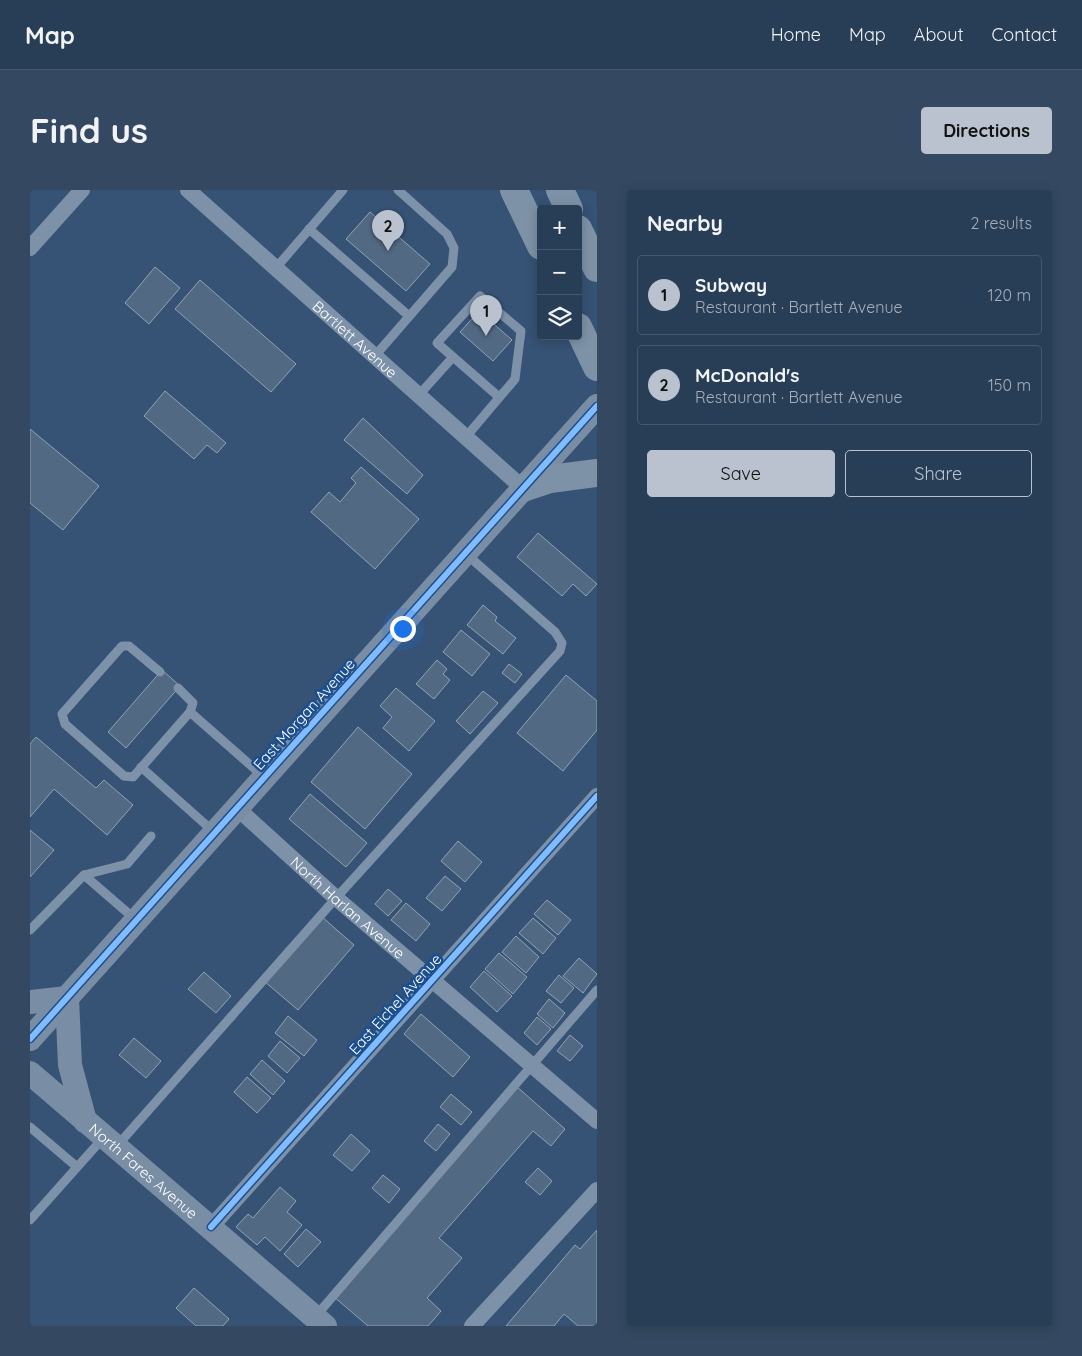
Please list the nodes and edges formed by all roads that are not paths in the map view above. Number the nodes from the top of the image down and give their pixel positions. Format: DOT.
graph roads {
  1 [pos="82,190"];
  2 [pos="188,190"];
  3 [pos="343,190"];
  4 [pos="398,190"];
  5 [pos="514,190"];
  6 [pos="560,190"];
  7 [pos="567,205"];
  8 [pos="309,229"];
  9 [pos="582,237"];
  10 [pos="537,238"];
  11 [pos="30,248"];
  12 [pos="597,266"];
  13 [pos="275,268"];
  14 [pos="410,316"];
  15 [pos="582,335"];
  16 [pos="374,357"];
  17 [pos="453,357"];
  18 [pos="597,367"];
  19 [pos="418,396"];
  20 [pos="499,397"];
  21 [pos="597,406"];
  22 [pos="465,438"];
  23 [pos="597,473"];
  24 [pos="523,488"];
  25 [pos="464,553"];
  26 [pos="160,672"];
  27 [pos="178,688"];
  28 [pos="190,712"];
  29 [pos="141,767"];
  30 [pos="264,778"];
  31 [pos="597,796"];
  32 [pos="237,808"];
  33 [pos="214,833"];
  34 [pos="151,836"];
  35 [pos="84,875"];
  36 [pos="336,898"];
  37 [pos="136,920"];
  38 [pos="30,930"];
  39 [pos="432,981"];
  40 [pos="597,990"];
  41 [pos="67,998"];
  42 [pos="30,1002"];
  43 [pos="30,1039"];
  44 [pos="532,1066"];
  45 [pos="30,1074"];
  46 [pos="85,1121"];
  47 [pos="597,1121"];
  48 [pos="30,1127"];
  49 [pos="110,1142"];
  50 [pos="77,1167"];
  51 [pos="597,1190"];
  52 [pos="30,1220"];
  53 [pos="211,1227"];
  54 [pos="320,1321"];
  55 [pos="472,1326"];
  1 -- 11 [label="street"];
  2 -- 13 [label="street, Bartlett Avenue"];
  3 -- 8 [label="lane"];
  4 -- 14 [label="lane"];
  5 -- 10 [label="highway"];
  6 -- 7 [label="highway"];
  8 -- 13 [label="lane"];
  8 -- 14 [label="lane"];
  9 -- 12 [label="highway"];
  13 -- 16 [label="street, Bartlett Avenue"];
  14 -- 16 [label="lane"];
  15 -- 18 [label="highway"];
  16 -- 19 [label="street, Bartlett Avenue"];
  17 -- 19 [label="lane"];
  17 -- 20 [label="lane"];
  17 -- 20 [label="lane"];
  19 -- 22 [label="street, Bartlett Avenue"];
  20 -- 22 [label="lane"];
  21 -- 24 [label="street, East Morgan Avenue"];
  22 -- 24 [label="street, Bartlett Avenue"];
  23 -- 24 [label="highway"];
  24 -- 25 [label="street, East Morgan Avenue"];
  25 -- 30 [label="street, East Morgan Avenue"];
  25 -- 36 [label="lane"];
  26 -- 29 [label="lane"];
  27 -- 28 [label="lane"];
  28 -- 29 [label="lane"];
  28 -- 30 [label="lane"];
  29 -- 33 [label="lane"];
  30 -- 32 [label="street, East Morgan Avenue"];
  31 -- 39 [label="street, East Eichel Avenue"];
  32 -- 33 [label="street, East Morgan Avenue"];
  32 -- 36 [label="street, North Harlan Avenue"];
  33 -- 37 [label="street, East Morgan Avenue"];
  34 -- 35 [label="lane"];
  35 -- 37 [label="lane"];
  35 -- 38 [label="lane"];
  36 -- 39 [label="street, North Harlan Avenue"];
  36 -- 49 [label="lane"];
  37 -- 41 [label="street, East Morgan Avenue"];
  39 -- 44 [label="street, North Harlan Avenue"];
  39 -- 53 [label="street, East Eichel Avenue"];
  40 -- 44 [label="lane"];
  41 -- 42 [label="street"];
  41 -- 43 [label="street, East Morgan Avenue"];
  41 -- 46 [label="street"];
  44 -- 47 [label="street, North Harlan Avenue"];
  44 -- 54 [label="lane"];
  45 -- 46 [label="street, North Fares Avenue"];
  46 -- 49 [label="street, North Fares Avenue"];
  48 -- 50 [label="lane"];
  49 -- 50 [label="lane"];
  49 -- 53 [label="street, North Fares Avenue"];
  50 -- 52 [label="lane"];
  51 -- 55 [label="street"];
  53 -- 54 [label="street, North Fares Avenue"];
}
